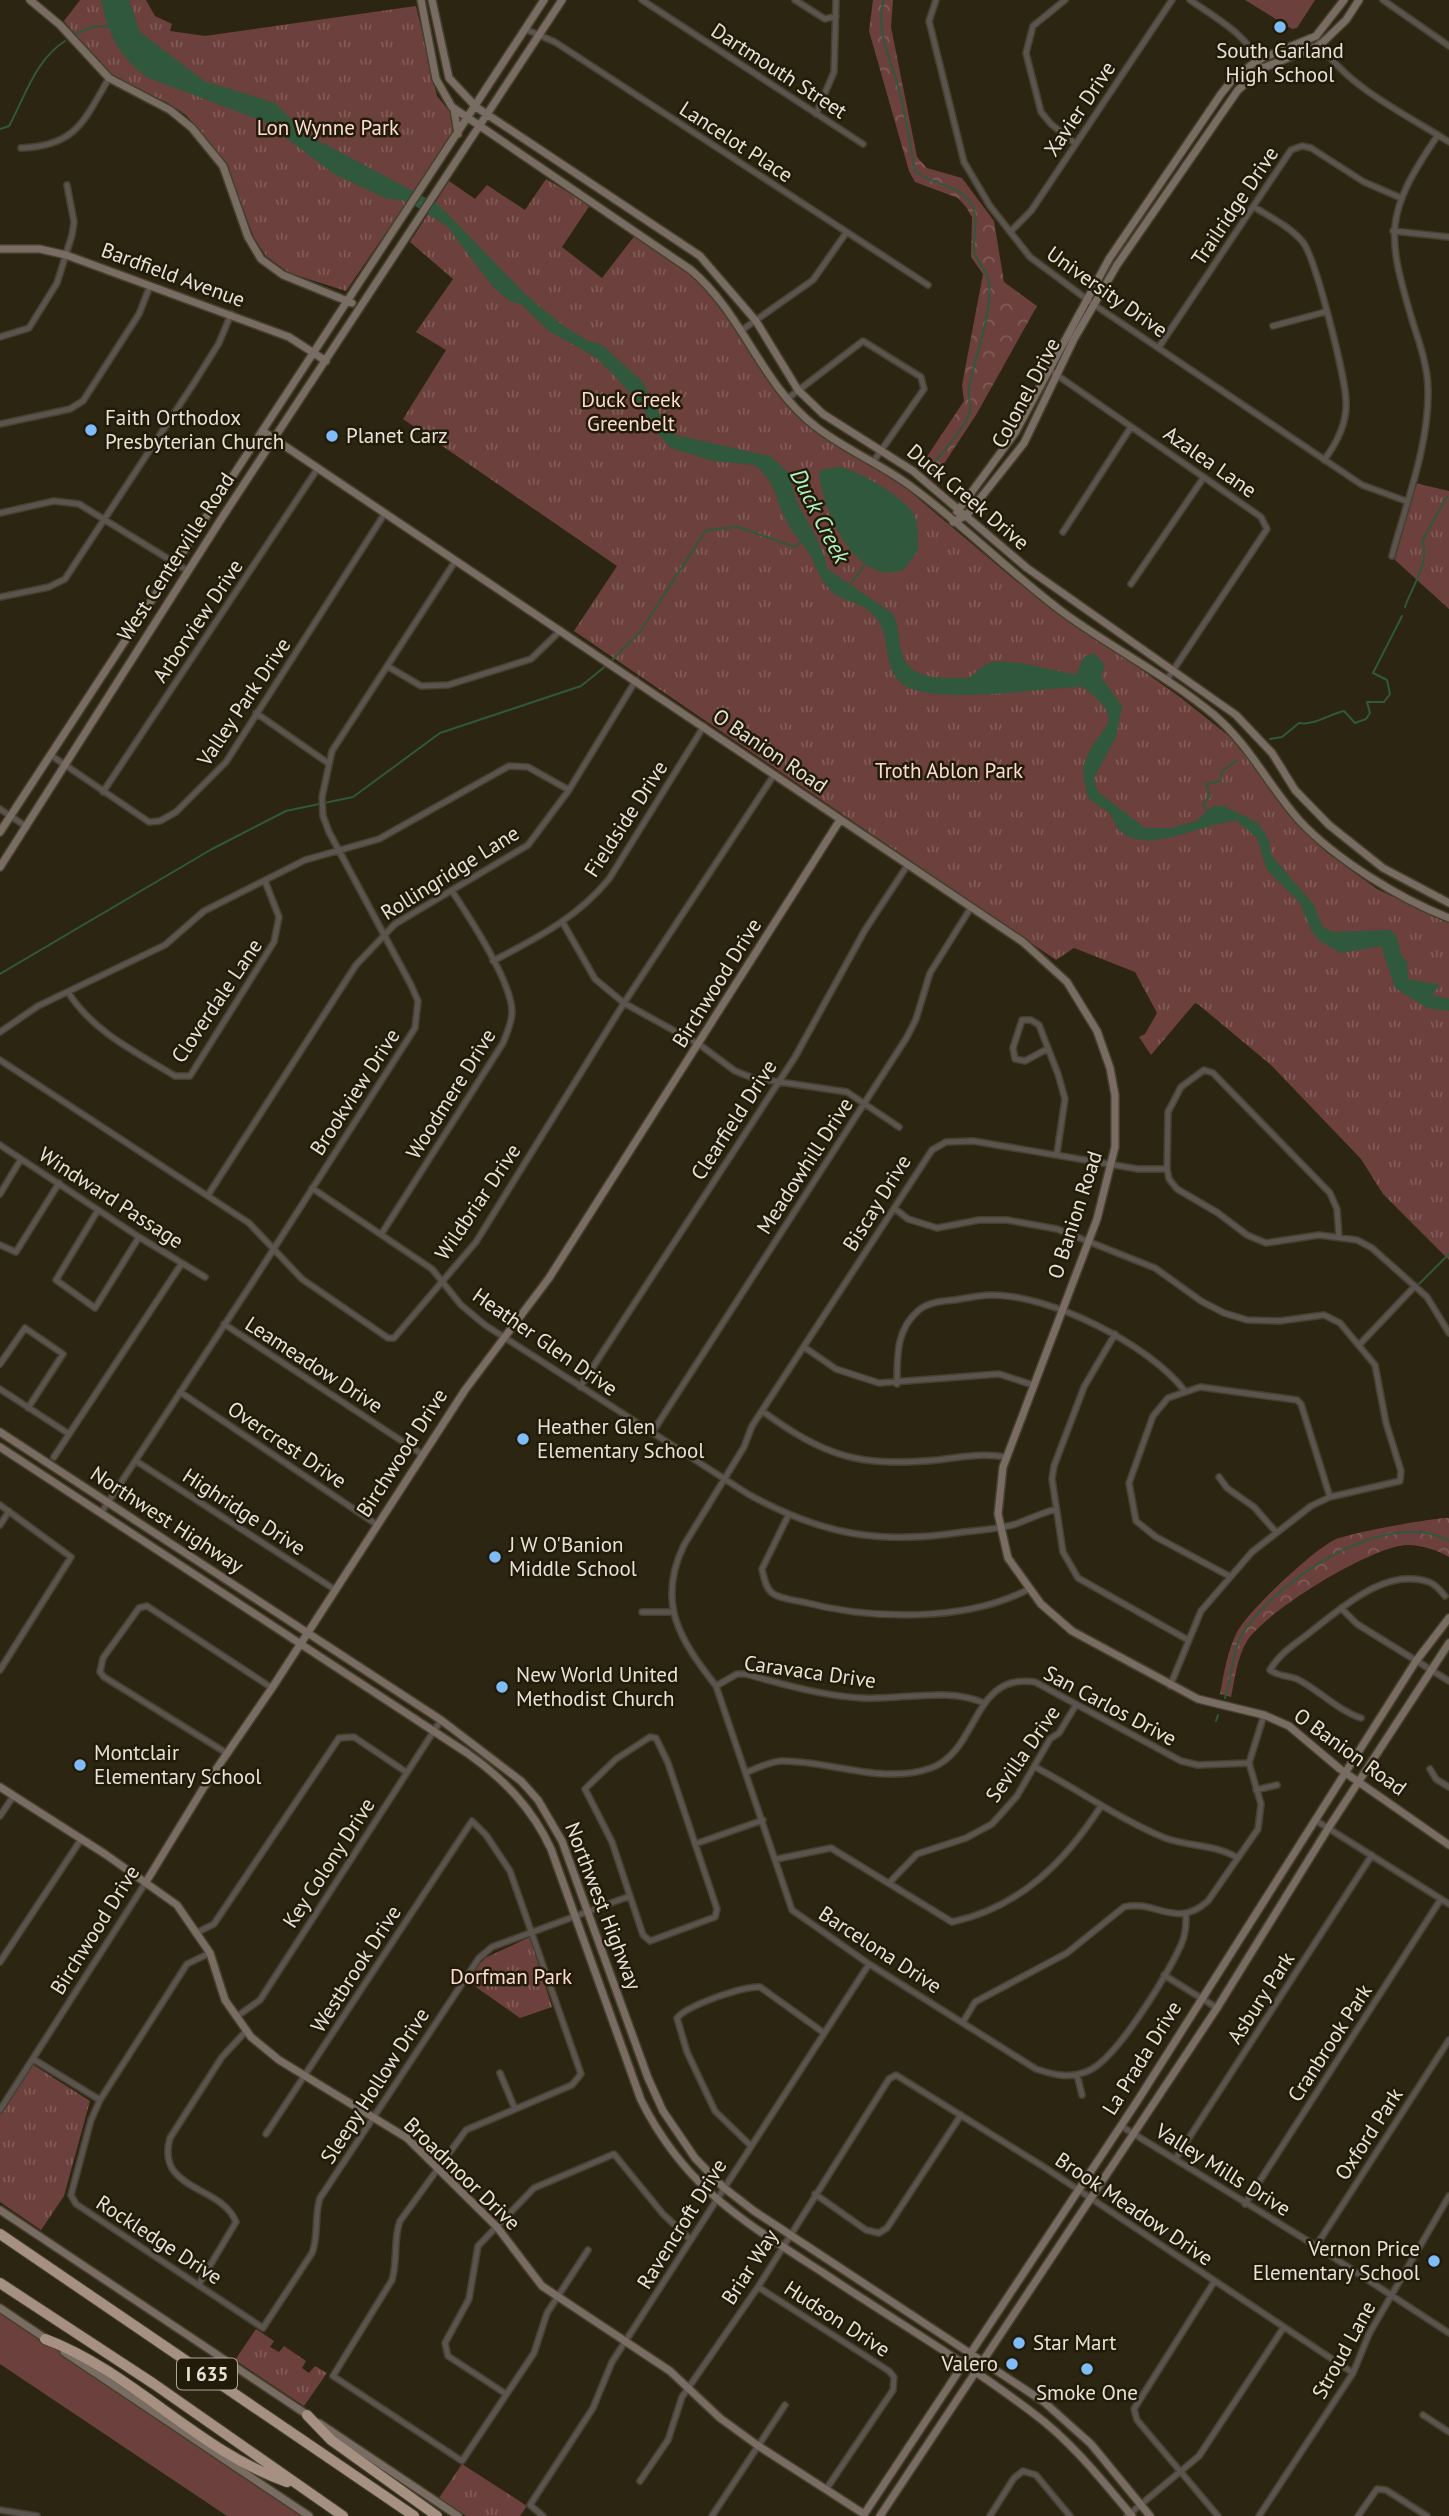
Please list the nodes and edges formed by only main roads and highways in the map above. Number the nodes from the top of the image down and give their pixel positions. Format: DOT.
graph roads {
  1 [pos="30,0"];
  2 [pos="421,0"];
  3 [pos="544,0"];
  4 [pos="562,0"];
  5 [pos="1344,0"];
  6 [pos="1359,0"];
  7 [pos="430,1"];
  8 [pos="440,42"];
  9 [pos="428,43"];
  10 [pos="476,107"];
  11 [pos="454,109"];
  12 [pos="487,117"];
  13 [pos="468,120"];
  14 [pos="479,128"];
  15 [pos="458,135"];
  16 [pos="564,167"];
  17 [pos="557,179"];
  18 [pos="639,216"];
  19 [pos="632,227"];
  20 [pos="0,249"];
  21 [pos="349,300"];
  22 [pos="360,308"];
  23 [pos="315,354"];
  24 [pos="326,360"];
  25 [pos="264,432"];
  26 [pos="274,438"];
  27 [pos="958,509"];
  28 [pos="967,515"];
  29 [pos="953,522"];
  30 [pos="840,820"];
  31 [pos="0,832"];
  32 [pos="0,867"];
  33 [pos="1449,904"];
  34 [pos="1449,918"];
  35 [pos="0,1432"];
  36 [pos="0,1447"];
  37 [pos="1449,1618"];
  38 [pos="306,1632"];
  39 [pos="300,1643"];
  40 [pos="1449,1643"];
  41 [pos="1346,1773"];
  42 [pos="1358,1782"];
  43 [pos="0,1787"];
  44 [pos="1449,1845"];
  45 [pos="146,1882"];
  46 [pos="0,2210"];
  47 [pos="0,2234"];
  48 [pos="1034,2255"];
  49 [pos="1048,2263"];
  50 [pos="0,2283"];
  51 [pos="0,2308"];
  52 [pos="45,2339"];
  53 [pos="971,2352"];
  54 [pos="983,2361"];
  55 [pos="962,2365"];
  56 [pos="974,2373"];
  57 [pos="307,2415"];
  58 [pos="301,2487"];
  59 [pos="865,2515"];
  60 [pos="1130,2515"];
  61 [pos="309,2516"];
  62 [pos="343,2516"];
  63 [pos="414,2516"];
  64 [pos="437,2516"];
  65 [pos="458,2516"];
  66 [pos="880,2516"];
  67 [pos="1150,2516"];
  1 -- 21 [label="main road"];
  2 -- 9 [label="main road"];
  3 -- 10 [label="main road, West Centerville Road"];
  4 -- 12 [label="main road, West Centerville Road"];
  5 -- 27 [label="main road, Colonel Drive"];
  6 -- 28 [label="main road, Colonel Drive"];
  7 -- 8 [label="main road, Duck Creek Drive"];
  8 -- 9 [label="main road"];
  8 -- 10 [label="main road, Duck Creek Drive"];
  9 -- 11 [label="main road"];
  10 -- 12 [label="main road, Duck Creek Drive"];
  10 -- 13 [label="main road, West Centerville Road"];
  11 -- 13 [label="main road, Duck Creek Drive"];
  11 -- 15 [label="main road"];
  12 -- 14 [label="main road, West Centerville Road"];
  12 -- 16 [label="main road, Duck Creek Drive"];
  13 -- 14 [label="main road, Duck Creek Drive"];
  13 -- 15 [label="main road, West Centerville Road"];
  14 -- 17 [label="main road, Duck Creek Drive"];
  14 -- 22 [label="main road, West Centerville Road"];
  15 -- 21 [label="main road, West Centerville Road"];
  16 -- 17 [label="main road"];
  16 -- 18 [label="main road, Duck Creek Drive"];
  17 -- 19 [label="main road, Duck Creek Drive"];
  18 -- 19 [label="main road"];
  18 -- 27 [label="main road, Duck Creek Drive"];
  19 -- 29 [label="main road, Duck Creek Drive"];
  20 -- 23 [label="main road, Bardfield Avenue"];
  21 -- 22 [label="main road"];
  21 -- 23 [label="main road, West Centerville Road"];
  22 -- 24 [label="main road, West Centerville Road"];
  23 -- 24 [label="main road, Bardfield Avenue"];
  23 -- 25 [label="main road, West Centerville Road"];
  24 -- 26 [label="main road, West Centerville Road"];
  25 -- 26 [label="main road, O Banion Road"];
  25 -- 31 [label="main road, West Centerville Road"];
  26 -- 30 [label="main road, O Banion Road"];
  26 -- 32 [label="main road, West Centerville Road"];
  27 -- 28 [label="main road, Duck Creek Drive"];
  27 -- 29 [label="main road, Colonel Drive"];
  28 -- 29 [label="main road, Colonel Drive"];
  28 -- 33 [label="main road, Duck Creek Drive"];
  29 -- 34 [label="main road, Duck Creek Drive"];
  30 -- 38 [label="main road, Birchwood Drive"];
  30 -- 41 [label="main road, O Banion Road"];
  35 -- 38 [label="main road, Northwest Highway"];
  36 -- 39 [label="main road, Northwest Highway"];
  37 -- 41 [label="main road, La Prada Drive"];
  38 -- 39 [label="main road, Birchwood Drive"];
  38 -- 53 [label="main road, Northwest Highway"];
  39 -- 45 [label="main road, Birchwood Drive"];
  39 -- 55 [label="main road, Northwest Highway"];
  40 -- 42 [label="main road, La Prada Drive"];
  41 -- 42 [label="main road, O Banion Road"];
  41 -- 48 [label="main road, La Prada Drive"];
  42 -- 44 [label="main road, O Banion Road"];
  42 -- 49 [label="main road, La Prada Drive"];
  43 -- 45 [label="main road, Broadmoor Drive"];
  45 -- 59 [label="main road, Broadmoor Drive"];
  46 -- 57 [label="main road"];
  47 -- 63 [label="highway, I 635"];
  48 -- 49 [label="main road"];
  48 -- 53 [label="main road, La Prada Drive"];
  49 -- 54 [label="main road, La Prada Drive"];
  50 -- 58 [label="highway, I 635"];
  51 -- 52 [label="main road"];
  52 -- 58 [label="highway"];
  52 -- 61 [label="main road"];
  53 -- 54 [label="main road, Northwest Highway"];
  53 -- 55 [label="main road, La Prada Drive"];
  54 -- 56 [label="main road, La Prada Drive"];
  54 -- 67 [label="main road, Northwest Highway"];
  55 -- 56 [label="main road, Northwest Highway"];
  55 -- 59 [label="main road, La Prada Drive"];
  56 -- 60 [label="main road, Northwest Highway"];
  56 -- 66 [label="main road, La Prada Drive"];
  57 -- 64 [label="highway"];
  57 -- 65 [label="main road"];
  58 -- 62 [label="highway, I 635"];
}
